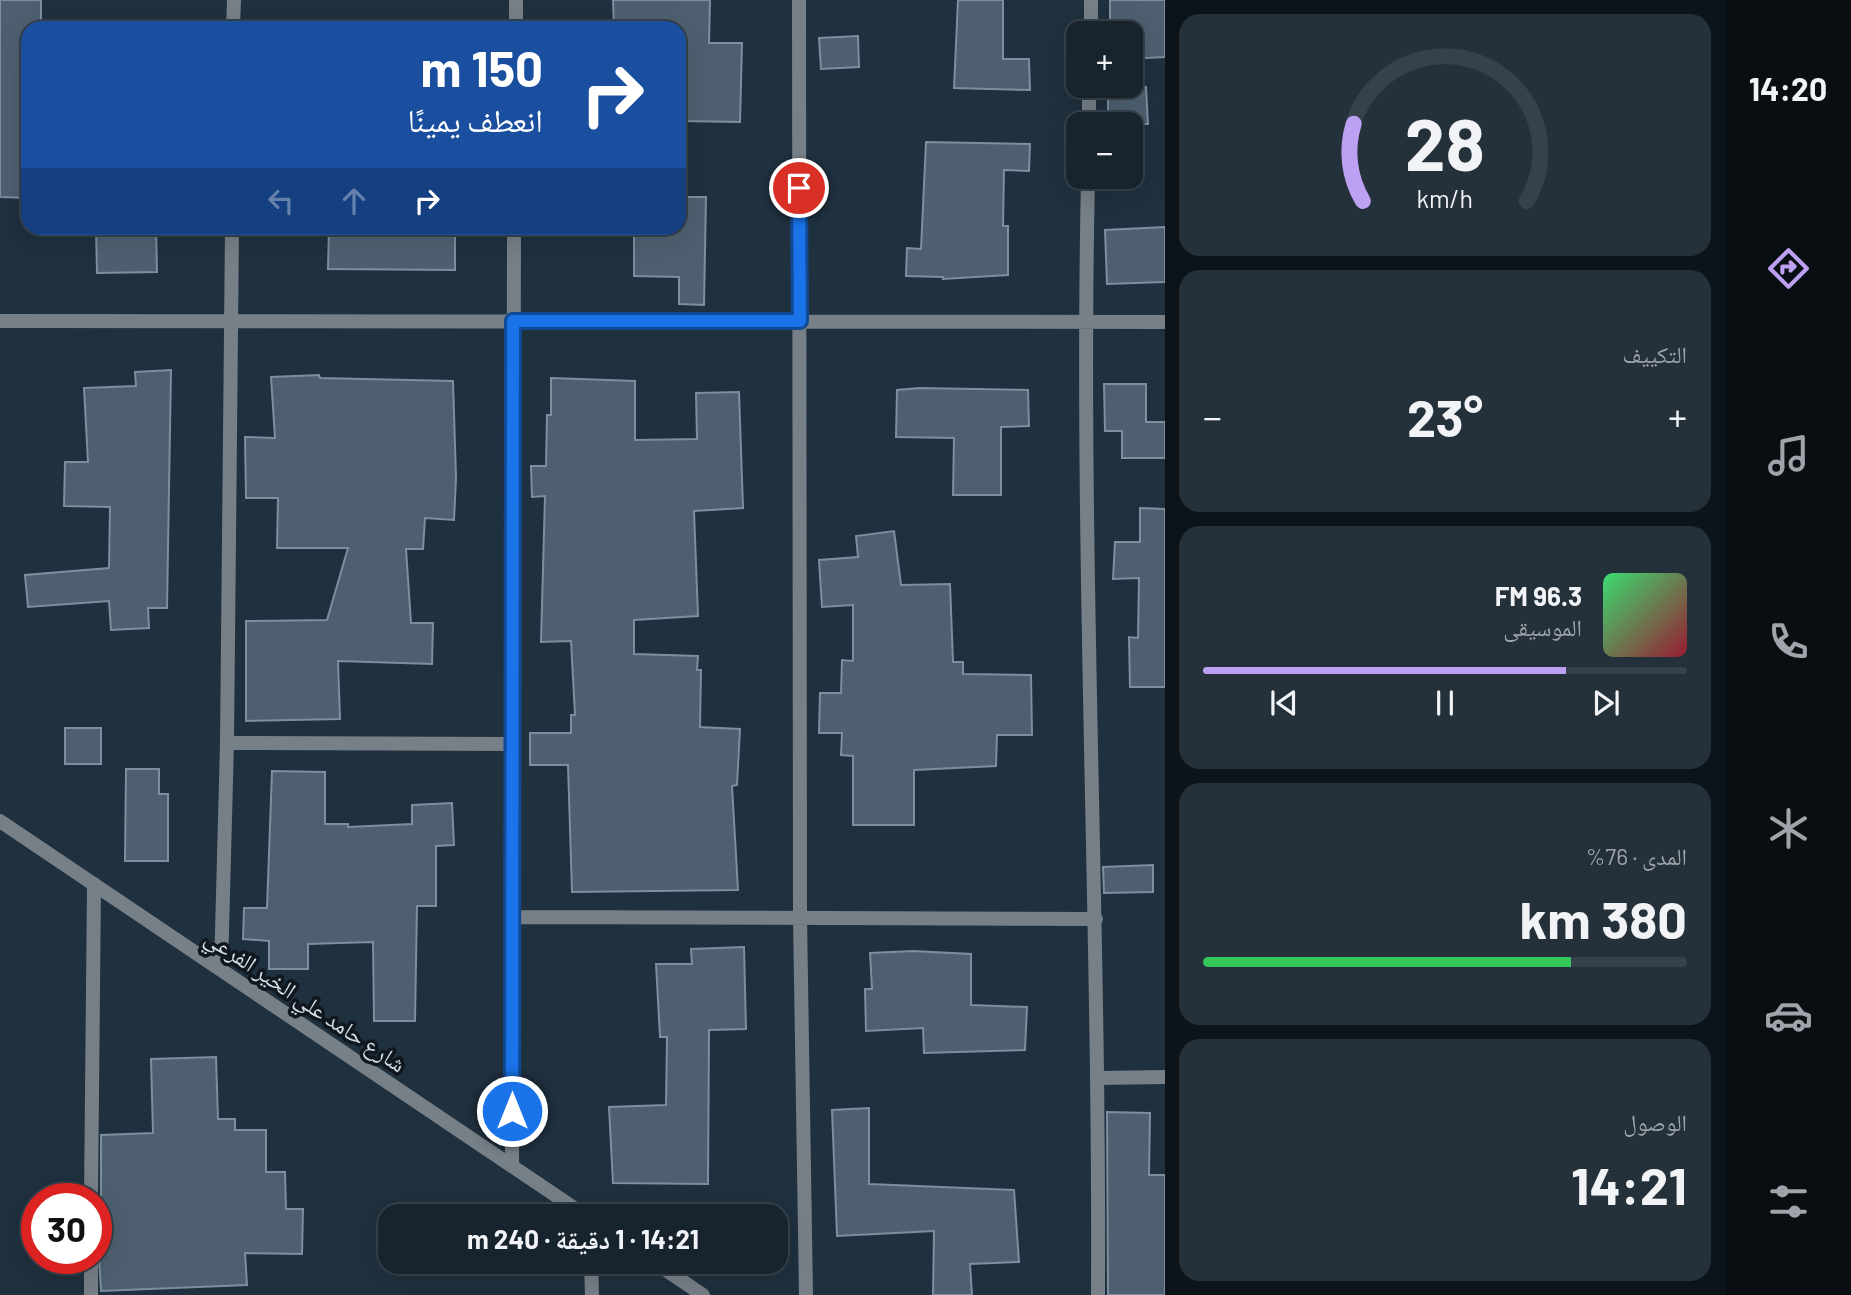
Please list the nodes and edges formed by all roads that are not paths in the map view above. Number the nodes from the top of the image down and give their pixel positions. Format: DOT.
graph roads {
  1 [pos="234,0"];
  2 [pos="516,0"];
  3 [pos="799,0"];
  4 [pos="1091,0"];
  5 [pos="233,21"];
  6 [pos="516,21"];
  7 [pos="1091,21"];
  8 [pos="1088,189"];
  9 [pos="232,235"];
  10 [pos="514,235"];
  11 [pos="0,321"];
  12 [pos="231,321"];
  13 [pos="513,321"];
  14 [pos="800,321"];
  15 [pos="1085,322"];
  16 [pos="1165,322"];
  17 [pos="227,743"];
  18 [pos="513,744"];
  19 [pos="0,821"];
  20 [pos="94,884"];
  21 [pos="800,916"];
  22 [pos="512,917"];
  23 [pos="1096,919"];
  24 [pos="221,970"];
  25 [pos="1165,1077"];
  26 [pos="1099,1078"];
  27 [pos="512,1166"];
  28 [pos="91,1183"];
  29 [pos="568,1204"];
  30 [pos="91,1274"];
  31 [pos="591,1274"];
  32 [pos="672,1274"];
  33 [pos="90,1295"];
  34 [pos="592,1295"];
  35 [pos="704,1295"];
  36 [pos="806,1295"];
  37 [pos="1098,1295"];
  1 -- 5 [label="street"];
  2 -- 6 [label="street"];
  3 -- 14 [label="street"];
  4 -- 7 [label="street"];
  8 -- 15 [label="street"];
  9 -- 12 [label="street"];
  10 -- 13 [label="street"];
  11 -- 12 [label="street"];
  12 -- 13 [label="street"];
  12 -- 17 [label="street"];
  13 -- 14 [label="street"];
  13 -- 18 [label="street"];
  14 -- 15 [label="street"];
  14 -- 21 [label="street"];
  15 -- 16 [label="street"];
  15 -- 23 [label="street"];
  17 -- 18 [label="street"];
  17 -- 24 [label="street"];
  18 -- 22 [label="street"];
  19 -- 20 [label="street, شارع حامد علي الخير الفرعي"];
  20 -- 24 [label="street, شارع حامد علي الخير الفرعي"];
  20 -- 28 [label="street"];
  21 -- 22 [label="street"];
  21 -- 23 [label="street"];
  21 -- 36 [label="street"];
  22 -- 27 [label="street"];
  23 -- 26 [label="street"];
  24 -- 27 [label="street, شارع حامد علي الخير الفرعي"];
  25 -- 26 [label="street"];
  26 -- 37 [label="street"];
  27 -- 29 [label="street, شارع حامد علي الخير الفرعي"];
  30 -- 33 [label="street"];
  31 -- 34 [label="street"];
  32 -- 35 [label="street"];
}
